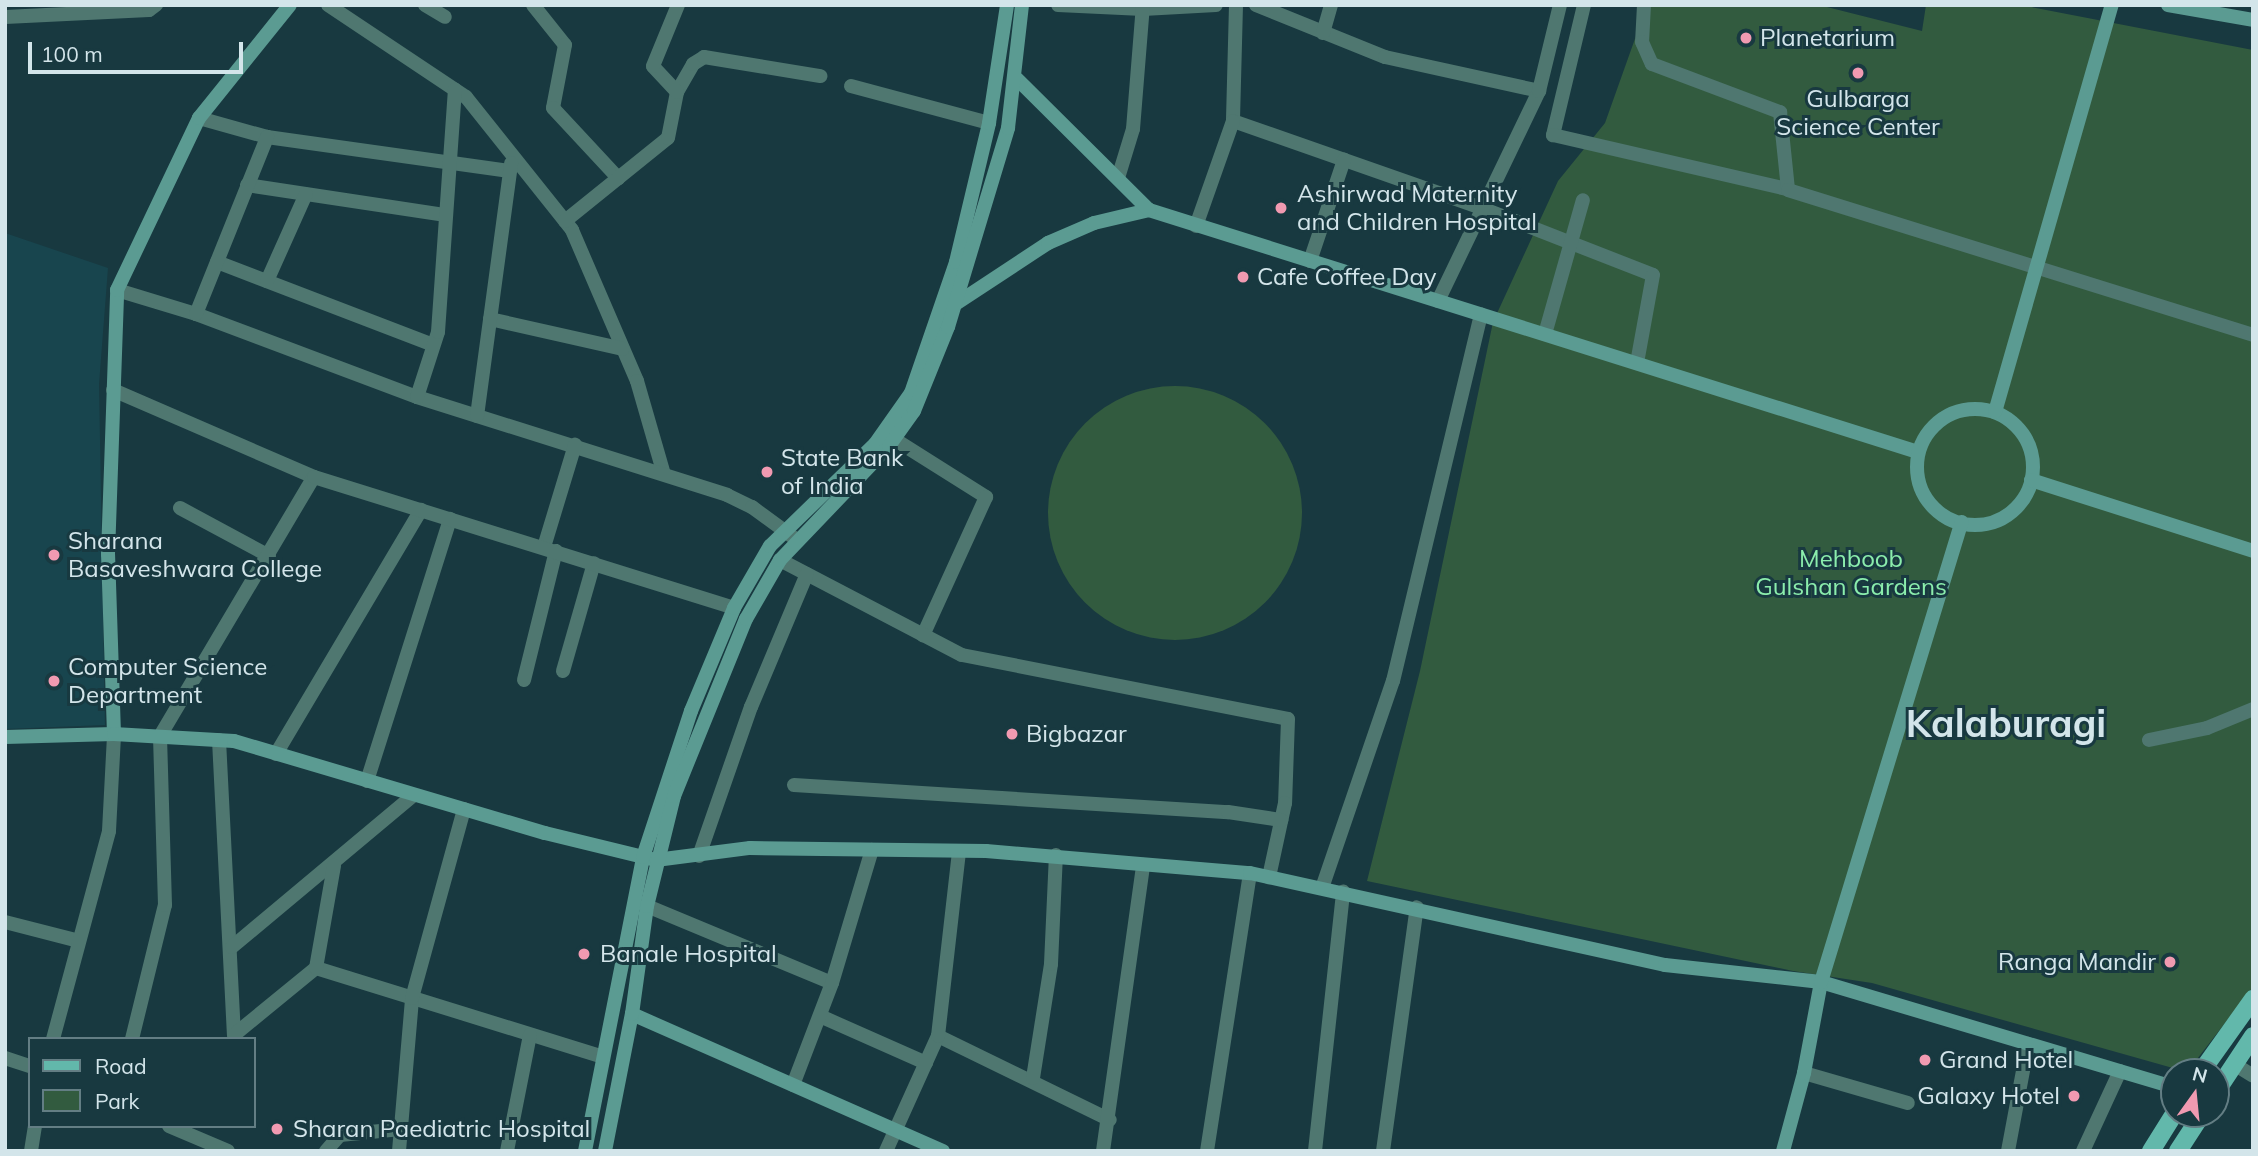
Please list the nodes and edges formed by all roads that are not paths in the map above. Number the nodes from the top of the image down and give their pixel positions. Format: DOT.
graph roads {
  1 [pos="156,5"];
  2 [pos="290,5"];
  3 [pos="328,5"];
  4 [pos="425,5"];
  5 [pos="533,5"];
  6 [pos="678,5"];
  7 [pos="1007,5"];
  8 [pos="1022,5"];
  9 [pos="1058,5"];
  10 [pos="1216,5"];
  11 [pos="1236,5"];
  12 [pos="1256,5"];
  13 [pos="1331,5"];
  14 [pos="1560,5"];
  15 [pos="1584,5"];
  16 [pos="1644,5"];
  17 [pos="2112,5"];
  18 [pos="2168,5"];
  19 [pos="1143,7"];
  20 [pos="5,17"];
  21 [pos="445,17"];
  22 [pos="2253,20"];
  23 [pos="1323,33"];
  24 [pos="820,76"];
  25 [pos="1017,79"];
  26 [pos="851,86"];
  27 [pos="456,90"];
  28 [pos="1539,91"];
  29 [pos="677,92"];
  30 [pos="199,118"];
  31 [pos="1233,121"];
  32 [pos="989,123"];
  33 [pos="267,136"];
  34 [pos="512,155"];
  35 [pos="1344,160"];
  36 [pos="450,165"];
  37 [pos="510,172"];
  38 [pos="618,178"];
  39 [pos="1118,178"];
  40 [pos="247,186"];
  41 [pos="1787,189"];
  42 [pos="306,194"];
  43 [pos="1583,200"];
  44 [pos="1484,209"];
  45 [pos="1149,211"];
  46 [pos="446,215"];
  47 [pos="565,221"];
  48 [pos="1196,226"];
  49 [pos="1572,243"];
  50 [pos="1310,261"];
  51 [pos="217,262"];
  52 [pos="2036,271"];
  53 [pos="267,282"];
  54 [pos="117,290"];
  55 [pos="1438,301"];
  56 [pos="954,306"];
  57 [pos="196,314"];
  58 [pos="1481,314"];
  59 [pos="490,319"];
  60 [pos="1545,334"];
  61 [pos="2253,335"];
  62 [pos="433,345"];
  63 [pos="624,349"];
  64 [pos="1637,363"];
  65 [pos="113,390"];
  66 [pos="416,397"];
  67 [pos="1995,412"];
  68 [pos="477,416"];
  69 [pos="894,439"];
  70 [pos="575,445"];
  71 [pos="1918,452"];
  72 [pos="663,471"];
  73 [pos="314,477"];
  74 [pos="2031,480"];
  75 [pos="180,508"];
  76 [pos="421,510"];
  77 [pos="450,519"];
  78 [pos="1962,522"];
  79 [pos="783,528"];
  80 [pos="797,540"];
  81 [pos="550,549"];
  82 [pos="2253,551"];
  83 [pos="270,556"];
  84 [pos="780,560"];
  85 [pos="594,562"];
  86 [pos="807,574"];
  87 [pos="734,608"];
  88 [pos="923,635"];
  89 [pos="563,671"];
  90 [pos="524,680"];
  91 [pos="2253,709"];
  92 [pos="114,734"];
  93 [pos="5,737"];
  94 [pos="159,737"];
  95 [pos="219,740"];
  96 [pos="2149,740"];
  97 [pos="276,754"];
  98 [pos="368,781"];
  99 [pos="793,785"];
  100 [pos="414,795"];
  101 [pos="464,809"];
  102 [pos="1281,820"];
  103 [pos="872,850"];
  104 [pos="959,851"];
  105 [pos="1056,855"];
  106 [pos="699,856"];
  107 [pos="650,859"];
  108 [pos="1143,865"];
  109 [pos="334,866"];
  110 [pos="1250,873"];
  111 [pos="1269,877"];
  112 [pos="1322,888"];
  113 [pos="1343,892"];
  114 [pos="647,906"];
  115 [pos="1417,907"];
  116 [pos="5,922"];
  117 [pos="79,942"];
  118 [pos="232,947"];
  119 [pos="316,968"];
  120 [pos="1821,982"];
  121 [pos="832,983"];
  122 [pos="412,998"];
  123 [pos="2253,999"];
  124 [pos="632,1014"];
  125 [pos="820,1016"];
  126 [pos="530,1035"];
  127 [pos="938,1036"];
  128 [pos="2253,1036"];
  129 [pos="54,1037"];
  130 [pos="132,1037"];
  131 [pos="232,1037"];
  132 [pos="2028,1044"];
  133 [pos="603,1057"];
  134 [pos="5,1058"];
  135 [pos="2211,1058"];
  136 [pos="926,1063"];
  137 [pos="2234,1064"];
  138 [pos="28,1065"];
  139 [pos="2230,1070"];
  140 [pos="2120,1071"];
  141 [pos="1804,1073"];
  142 [pos="2253,1076"];
  143 [pos="1033,1078"];
  144 [pos="2160,1083"];
  145 [pos="793,1085"];
  146 [pos="1908,1103"];
  147 [pos="1110,1120"];
  148 [pos="35,1128"];
  149 [pos="174,1128"];
  150 [pos="2165,1128"];
  151 [pos="2193,1128"];
  152 [pos="401,1129"];
  153 [pos="895,1129"];
  154 [pos="31,1151"];
  155 [pos="228,1151"];
  156 [pos="326,1151"];
  157 [pos="399,1151"];
  158 [pos="508,1151"];
  159 [pos="585,1151"];
  160 [pos="605,1151"];
  161 [pos="886,1151"];
  162 [pos="943,1151"];
  163 [pos="1103,1151"];
  164 [pos="1207,1151"];
  165 [pos="1315,1151"];
  166 [pos="1382,1151"];
  167 [pos="1783,1151"];
  168 [pos="2008,1151"];
  169 [pos="2083,1151"];
  170 [pos="2151,1151"];
  171 [pos="2178,1151"];
  1 -- 20 [label="street"];
  2 -- 30 [label="street"];
  3 -- 27 [label="street"];
  4 -- 21 [label="street"];
  5 -- 38 [label="street"];
  6 -- 29 [label="street"];
  7 -- 32 [label="street"];
  8 -- 25 [label="street"];
  9 -- 19 [label="street"];
  10 -- 19 [label="street"];
  11 -- 31 [label="street"];
  12 -- 23 [label="street"];
  13 -- 23 [label="street"];
  14 -- 28 [label="street"];
  15 -- 41 [label="street"];
  16 -- 41 [label="street"];
  17 -- 52 [label="street"];
  18 -- 22 [label="street"];
  19 -- 39 [label="street"];
  23 -- 28 [label="street"];
  24 -- 29 [label="street"];
  25 -- 39 [label="street"];
  25 -- 56 [label="street"];
  26 -- 32 [label="street"];
  27 -- 34 [label="street"];
  27 -- 36 [label="street"];
  28 -- 44 [label="street"];
  29 -- 38 [label="street"];
  30 -- 33 [label="street"];
  30 -- 54 [label="street"];
  31 -- 35 [label="street"];
  31 -- 48 [label="street"];
  32 -- 79 [label="street"];
  33 -- 36 [label="street"];
  33 -- 40 [label="street"];
  34 -- 37 [label="street"];
  34 -- 47 [label="street"];
  35 -- 44 [label="street"];
  35 -- 50 [label="street"];
  36 -- 37 [label="street"];
  36 -- 46 [label="street"];
  37 -- 59 [label="street"];
  38 -- 47 [label="street"];
  39 -- 45 [label="street"];
  40 -- 42 [label="street"];
  40 -- 51 [label="street"];
  41 -- 52 [label="street"];
  42 -- 46 [label="street"];
  42 -- 53 [label="street"];
  43 -- 49 [label="street"];
  44 -- 49 [label="street"];
  44 -- 55 [label="street"];
  45 -- 48 [label="street"];
  45 -- 56 [label="street"];
  46 -- 62 [label="street"];
  47 -- 63 [label="street"];
  48 -- 50 [label="street"];
  49 -- 60 [label="street"];
  49 -- 64 [label="street"];
  50 -- 55 [label="street"];
  51 -- 53 [label="street"];
  51 -- 57 [label="street"];
  52 -- 61 [label="street"];
  52 -- 67 [label="street"];
  53 -- 62 [label="street"];
  54 -- 57 [label="street"];
  54 -- 65 [label="street"];
  55 -- 58 [label="street"];
  56 -- 69 [label="street"];
  57 -- 66 [label="street"];
  58 -- 60 [label="street"];
  58 -- 112 [label="street"];
  59 -- 63 [label="street"];
  59 -- 68 [label="street"];
  60 -- 64 [label="street"];
  62 -- 66 [label="street"];
  63 -- 72 [label="street"];
  64 -- 71 [label="street"];
  65 -- 73 [label="street"];
  65 -- 92 [label="street"];
  66 -- 68 [label="street"];
  67 -- 71 [label="street"];
  67 -- 74 [label="street"];
  68 -- 70 [label="street"];
  69 -- 80 [label="street"];
  69 -- 88 [label="street"];
  70 -- 72 [label="street"];
  70 -- 81 [label="street"];
  71 -- 78 [label="street"];
  72 -- 79 [label="street"];
  73 -- 76 [label="street"];
  73 -- 83 [label="street"];
  74 -- 78 [label="street"];
  74 -- 82 [label="street"];
  75 -- 83 [label="street"];
  76 -- 77 [label="street"];
  76 -- 97 [label="street"];
  77 -- 81 [label="street"];
  77 -- 98 [label="street"];
  78 -- 120 [label="street"];
  79 -- 80 [label="street"];
  79 -- 87 [label="street"];
  80 -- 84 [label="street"];
  81 -- 85 [label="street"];
  81 -- 90 [label="street"];
  83 -- 94 [label="street"];
  84 -- 86 [label="street"];
  84 -- 107 [label="street"];
  85 -- 87 [label="street"];
  85 -- 89 [label="street"];
  86 -- 88 [label="street"];
  86 -- 106 [label="street"];
  87 -- 107 [label="street"];
  88 -- 102 [label="street"];
  91 -- 96 [label="street"];
  92 -- 93 [label="street"];
  92 -- 94 [label="street"];
  92 -- 117 [label="street"];
  94 -- 95 [label="street"];
  94 -- 130 [label="street"];
  95 -- 97 [label="street"];
  95 -- 118 [label="street"];
  97 -- 98 [label="street"];
  98 -- 100 [label="street"];
  99 -- 102 [label="street"];
  100 -- 101 [label="street"];
  100 -- 109 [label="street"];
  101 -- 107 [label="street"];
  101 -- 122 [label="street"];
  102 -- 111 [label="street"];
  103 -- 104 [label="street"];
  103 -- 106 [label="street"];
  103 -- 121 [label="street"];
  104 -- 105 [label="street"];
  104 -- 127 [label="street"];
  105 -- 108 [label="street"];
  105 -- 143 [label="street"];
  106 -- 107 [label="street"];
  107 -- 114 [label="street"];
  107 -- 133 [label="street"];
  108 -- 110 [label="street"];
  108 -- 147 [label="street"];
  109 -- 118 [label="street"];
  109 -- 119 [label="street"];
  110 -- 111 [label="street"];
  110 -- 164 [label="street"];
  111 -- 112 [label="street"];
  112 -- 113 [label="street"];
  113 -- 115 [label="street"];
  113 -- 165 [label="street"];
  114 -- 121 [label="street"];
  114 -- 124 [label="street"];
  115 -- 120 [label="street"];
  115 -- 166 [label="street"];
  116 -- 117 [label="street"];
  117 -- 129 [label="street"];
  118 -- 131 [label="street"];
  119 -- 122 [label="street"];
  119 -- 131 [label="street"];
  120 -- 132 [label="street"];
  120 -- 141 [label="street"];
  121 -- 125 [label="street"];
  122 -- 126 [label="street"];
  122 -- 152 [label="street"];
  123 -- 135 [label="main road"];
  124 -- 145 [label="street"];
  124 -- 160 [label="street"];
  125 -- 136 [label="street"];
  125 -- 145 [label="street"];
  126 -- 133 [label="street"];
  126 -- 158 [label="street"];
  127 -- 136 [label="street"];
  127 -- 143 [label="street"];
  128 -- 137 [label="main road"];
  132 -- 140 [label="street"];
  132 -- 168 [label="street"];
  133 -- 159 [label="street"];
  134 -- 138 [label="street"];
  136 -- 153 [label="street"];
  137 -- 139 [label="main road"];
  137 -- 142 [label="street"];
  140 -- 144 [label="street"];
  140 -- 169 [label="street"];
  141 -- 146 [label="street"];
  141 -- 167 [label="street"];
  143 -- 147 [label="street"];
  145 -- 153 [label="street"];
  147 -- 163 [label="street"];
  148 -- 154 [label="street"];
  149 -- 155 [label="street"];
  150 -- 170 [label="main road"];
  151 -- 171 [label="main road"];
  152 -- 156 [label="street"];
  152 -- 157 [label="street"];
  153 -- 161 [label="street"];
  153 -- 162 [label="street"];
}
